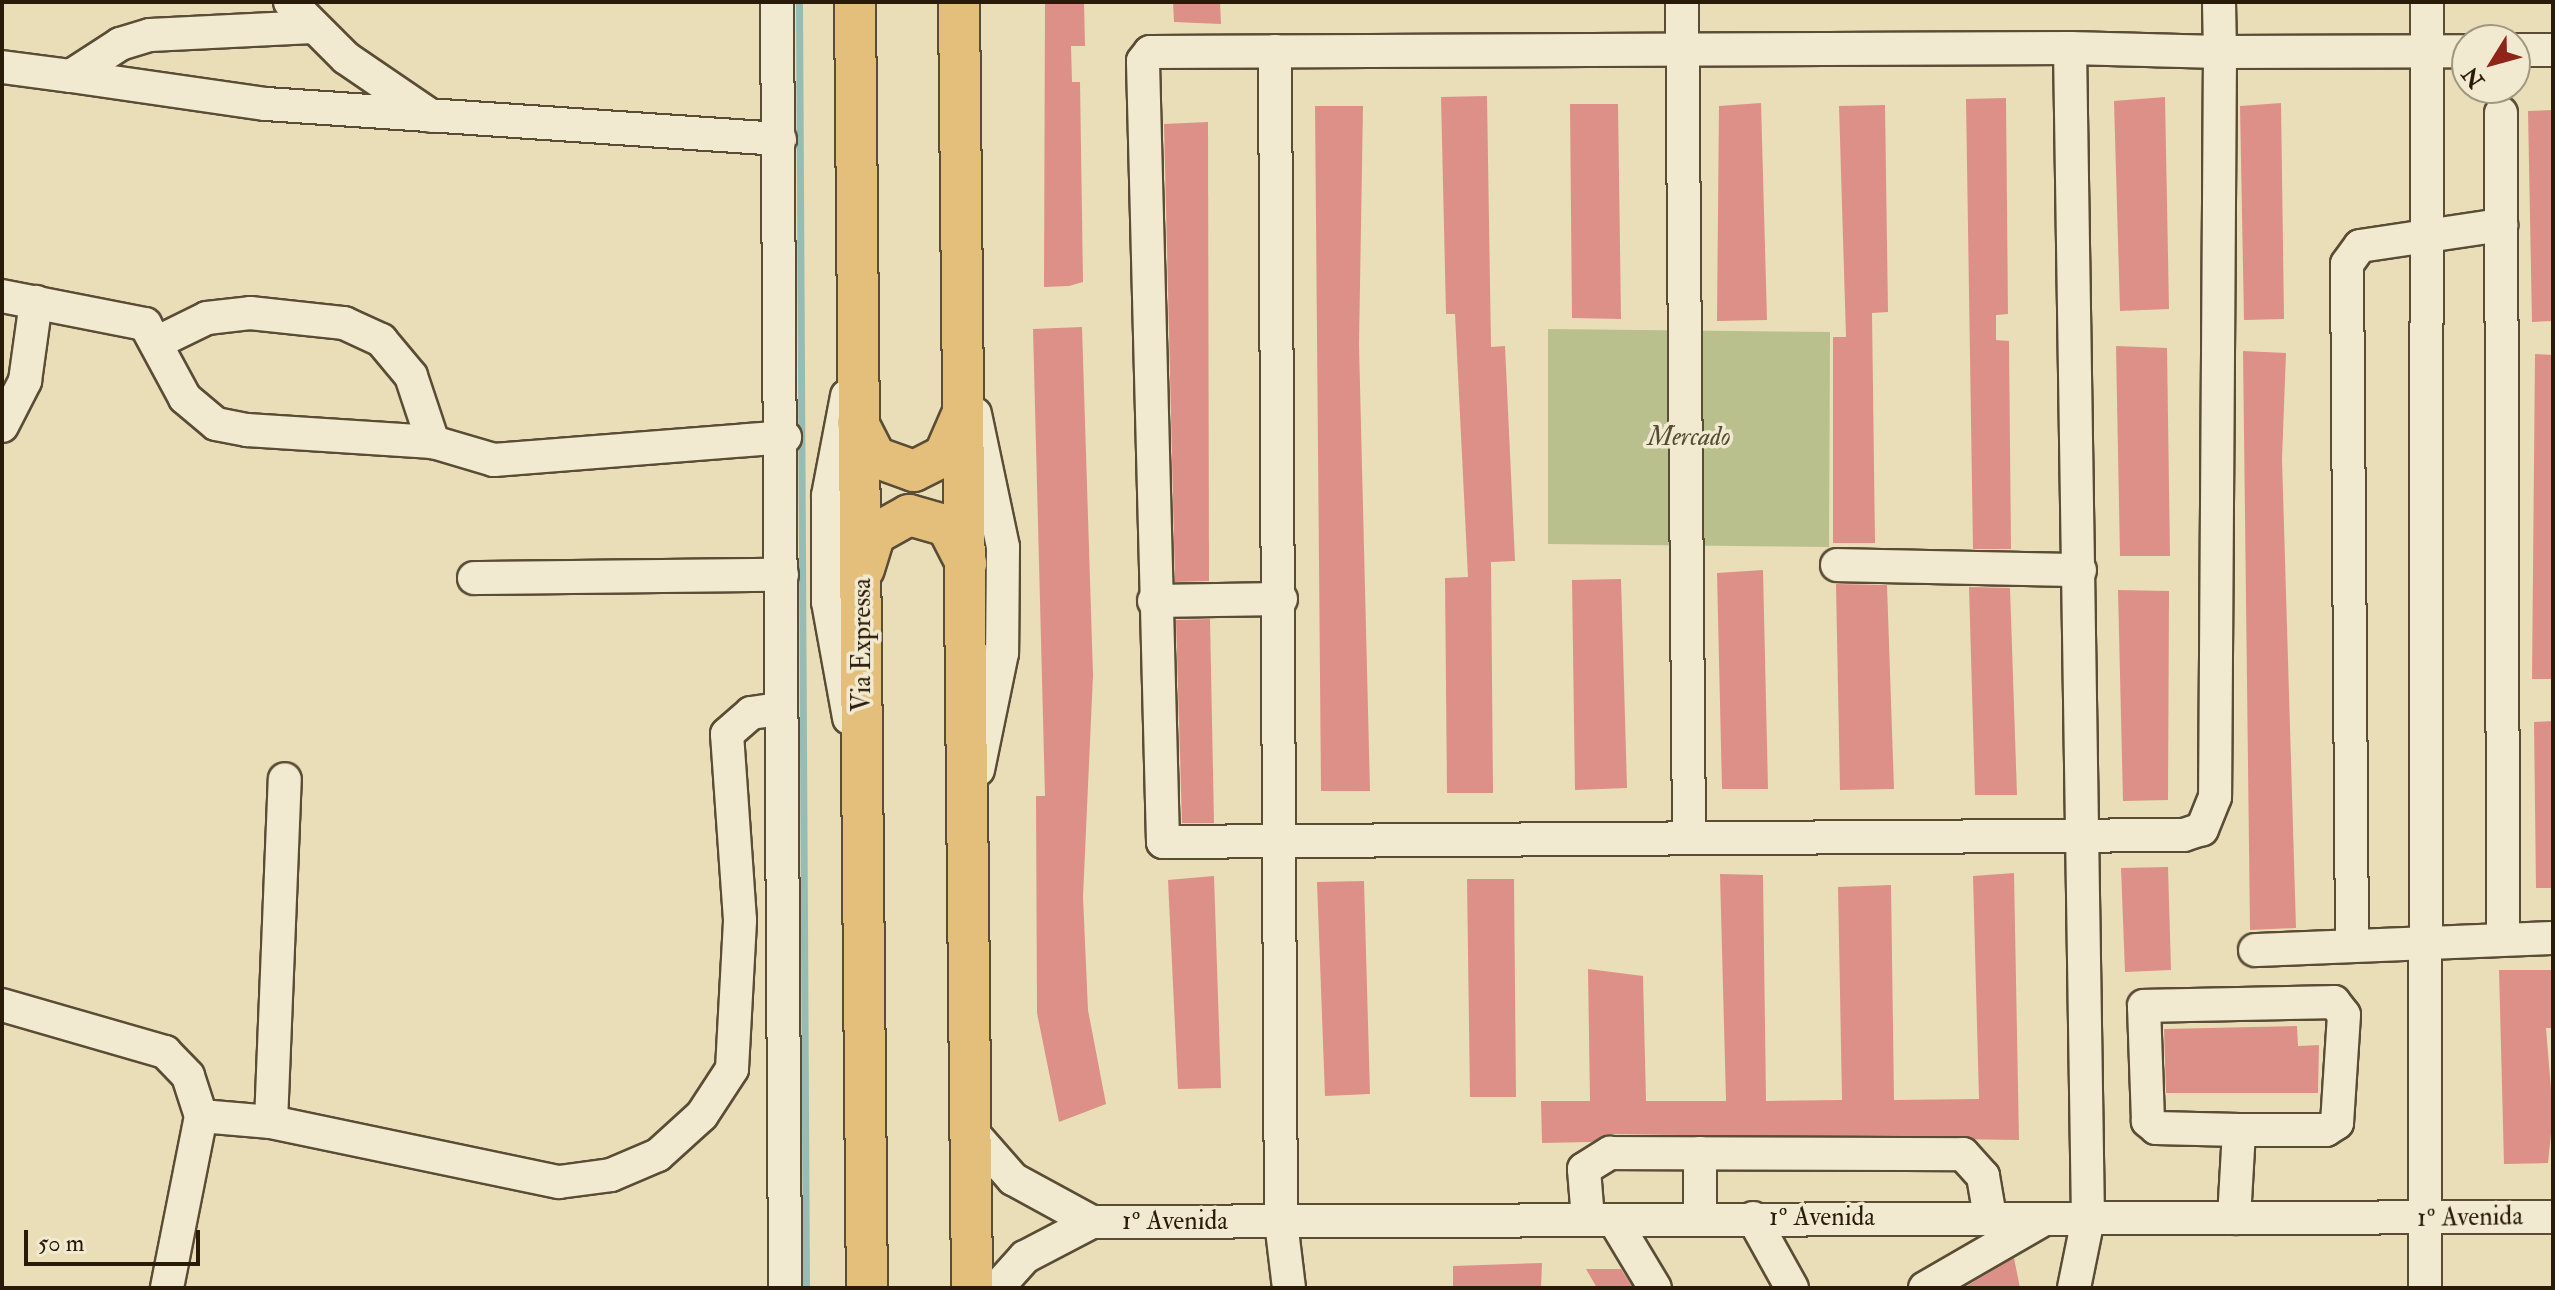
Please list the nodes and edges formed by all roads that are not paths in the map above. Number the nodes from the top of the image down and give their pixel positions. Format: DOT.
graph roads {
  1 [pos="290,2"];
  2 [pos="777,2"];
  3 [pos="855,2"];
  4 [pos="959,2"];
  5 [pos="1682,2"];
  6 [pos="2219,2"];
  7 [pos="2427,2"];
  8 [pos="313,27"];
  9 [pos="2070,48"];
  10 [pos="1682,49"];
  11 [pos="2531,50"];
  12 [pos="2553,50"];
  13 [pos="1275,51"];
  14 [pos="2451,51"];
  15 [pos="2220,52"];
  16 [pos="2426,52"];
  17 [pos="2,67"];
  18 [pos="71,76"];
  19 [pos="2501,113"];
  20 [pos="434,118"];
  21 [pos="780,139"];
  22 [pos="2501,225"];
  23 [pos="2426,234"];
  24 [pos="2,296"];
  25 [pos="36,302"];
  26 [pos="160,341"];
  27 [pos="856,345"];
  28 [pos="961,347"];
  29 [pos="961,417"];
  30 [pos="856,419"];
  31 [pos="2,426"];
  32 [pos="785,437"];
  33 [pos="433,442"];
  34 [pos="1837,565"];
  35 [pos="967,570"];
  36 [pos="2080,570"];
  37 [pos="863,573"];
  38 [pos="782,575"];
  39 [pos="474,578"];
  40 [pos="1281,599"];
  41 [pos="1154,601"];
  42 [pos="780,709"];
  43 [pos="285,779"];
  44 [pos="864,805"];
  45 [pos="969,813"];
  46 [pos="1689,835"];
  47 [pos="2086,835"];
  48 [pos="1284,837"];
  49 [pos="2553,938"];
  50 [pos="2425,939"];
  51 [pos="2503,939"];
  52 [pos="2352,944"];
  53 [pos="2255,950"];
  54 [pos="2,1005"];
  55 [pos="201,1116"];
  56 [pos="271,1122"];
  57 [pos="2239,1130"];
  58 [pos="971,1131"];
  59 [pos="1700,1153"];
  60 [pos="1700,1217"];
  61 [pos="1990,1217"];
  62 [pos="2553,1217"];
  63 [pos="1753,1218"];
  64 [pos="2234,1218"];
  65 [pos="1601,1219"];
  66 [pos="2088,1219"];
  67 [pos="2043,1220"];
  68 [pos="2424,1220"];
  69 [pos="1092,1222"];
  70 [pos="1281,1222"];
  71 [pos="167,1288"];
  72 [pos="785,1288"];
  73 [pos="867,1288"];
  74 [pos="972,1288"];
  75 [pos="997,1288"];
  76 [pos="1289,1288"];
  77 [pos="1655,1288"];
  78 [pos="1792,1288"];
  79 [pos="1925,1288"];
  80 [pos="2074,1288"];
  81 [pos="2425,1288"];
  1 -- 8 [label="street"];
  2 -- 21 [label="street"];
  3 -- 27 [label="main road, Via Expressa"];
  4 -- 28 [label="main road"];
  5 -- 10 [label="street"];
  6 -- 15 [label="street"];
  7 -- 16 [label="street"];
  8 -- 18 [label="street"];
  8 -- 20 [label="street"];
  9 -- 10 [label="street"];
  9 -- 15 [label="street"];
  9 -- 36 [label="street"];
  10 -- 13 [label="street"];
  10 -- 46 [label="street"];
  11 -- 12 [label="street"];
  13 -- 40 [label="street"];
  13 -- 41 [label="street"];
  14 -- 16 [label="street"];
  15 -- 16 [label="street"];
  15 -- 47 [label="street"];
  16 -- 23 [label="street"];
  17 -- 18 [label="street"];
  18 -- 20 [label="street"];
  19 -- 22 [label="street"];
  20 -- 21 [label="street"];
  21 -- 32 [label="street"];
  22 -- 23 [label="street"];
  22 -- 51 [label="street"];
  23 -- 50 [label="street"];
  23 -- 52 [label="street"];
  24 -- 25 [label="street"];
  25 -- 26 [label="street"];
  25 -- 31 [label="street"];
  26 -- 33 [label="street"];
  26 -- 33 [label="street"];
  27 -- 30 [label="main road, Via Expressa"];
  27 -- 44 [label="street"];
  28 -- 29 [label="main road"];
  28 -- 45 [label="street"];
  29 -- 30 [label="main road"];
  29 -- 35 [label="main road"];
  30 -- 37 [label="main road, Via Expressa"];
  32 -- 33 [label="street"];
  32 -- 38 [label="street"];
  34 -- 36 [label="street"];
  35 -- 37 [label="main road"];
  35 -- 45 [label="main road"];
  36 -- 47 [label="street"];
  37 -- 44 [label="main road, Via Expressa"];
  38 -- 39 [label="street"];
  38 -- 42 [label="street"];
  40 -- 41 [label="street"];
  40 -- 48 [label="street"];
  41 -- 48 [label="street"];
  42 -- 56 [label="street"];
  42 -- 72 [label="street"];
  43 -- 56 [label="street"];
  44 -- 73 [label="main road, Via Expressa"];
  45 -- 58 [label="main road"];
  46 -- 47 [label="street"];
  46 -- 48 [label="street"];
  47 -- 66 [label="street"];
  48 -- 70 [label="street"];
  49 -- 51 [label="street"];
  50 -- 51 [label="street"];
  50 -- 52 [label="street"];
  50 -- 68 [label="street"];
  52 -- 53 [label="street"];
  54 -- 55 [label="street"];
  55 -- 56 [label="street"];
  55 -- 71 [label="street"];
  57 -- 57 [label="street"];
  57 -- 64 [label="street"];
  58 -- 69 [label="street"];
  58 -- 74 [label="main road"];
  59 -- 60 [label="street"];
  59 -- 61 [label="street"];
  59 -- 65 [label="street"];
  60 -- 63 [label="street, 1º Avenida"];
  60 -- 65 [label="street, 1º Avenida"];
  61 -- 63 [label="street, 1º Avenida"];
  61 -- 67 [label="street, 1º Avenida"];
  62 -- 68 [label="street, 1º Avenida"];
  63 -- 78 [label="street"];
  64 -- 66 [label="street, 1º Avenida"];
  64 -- 68 [label="street, 1º Avenida"];
  65 -- 70 [label="street, 1º Avenida"];
  65 -- 77 [label="street"];
  66 -- 67 [label="street, 1º Avenida"];
  66 -- 80 [label="street"];
  67 -- 79 [label="street"];
  68 -- 81 [label="street"];
  69 -- 70 [label="street, 1º Avenida"];
  69 -- 75 [label="street"];
  70 -- 76 [label="street"];
}
